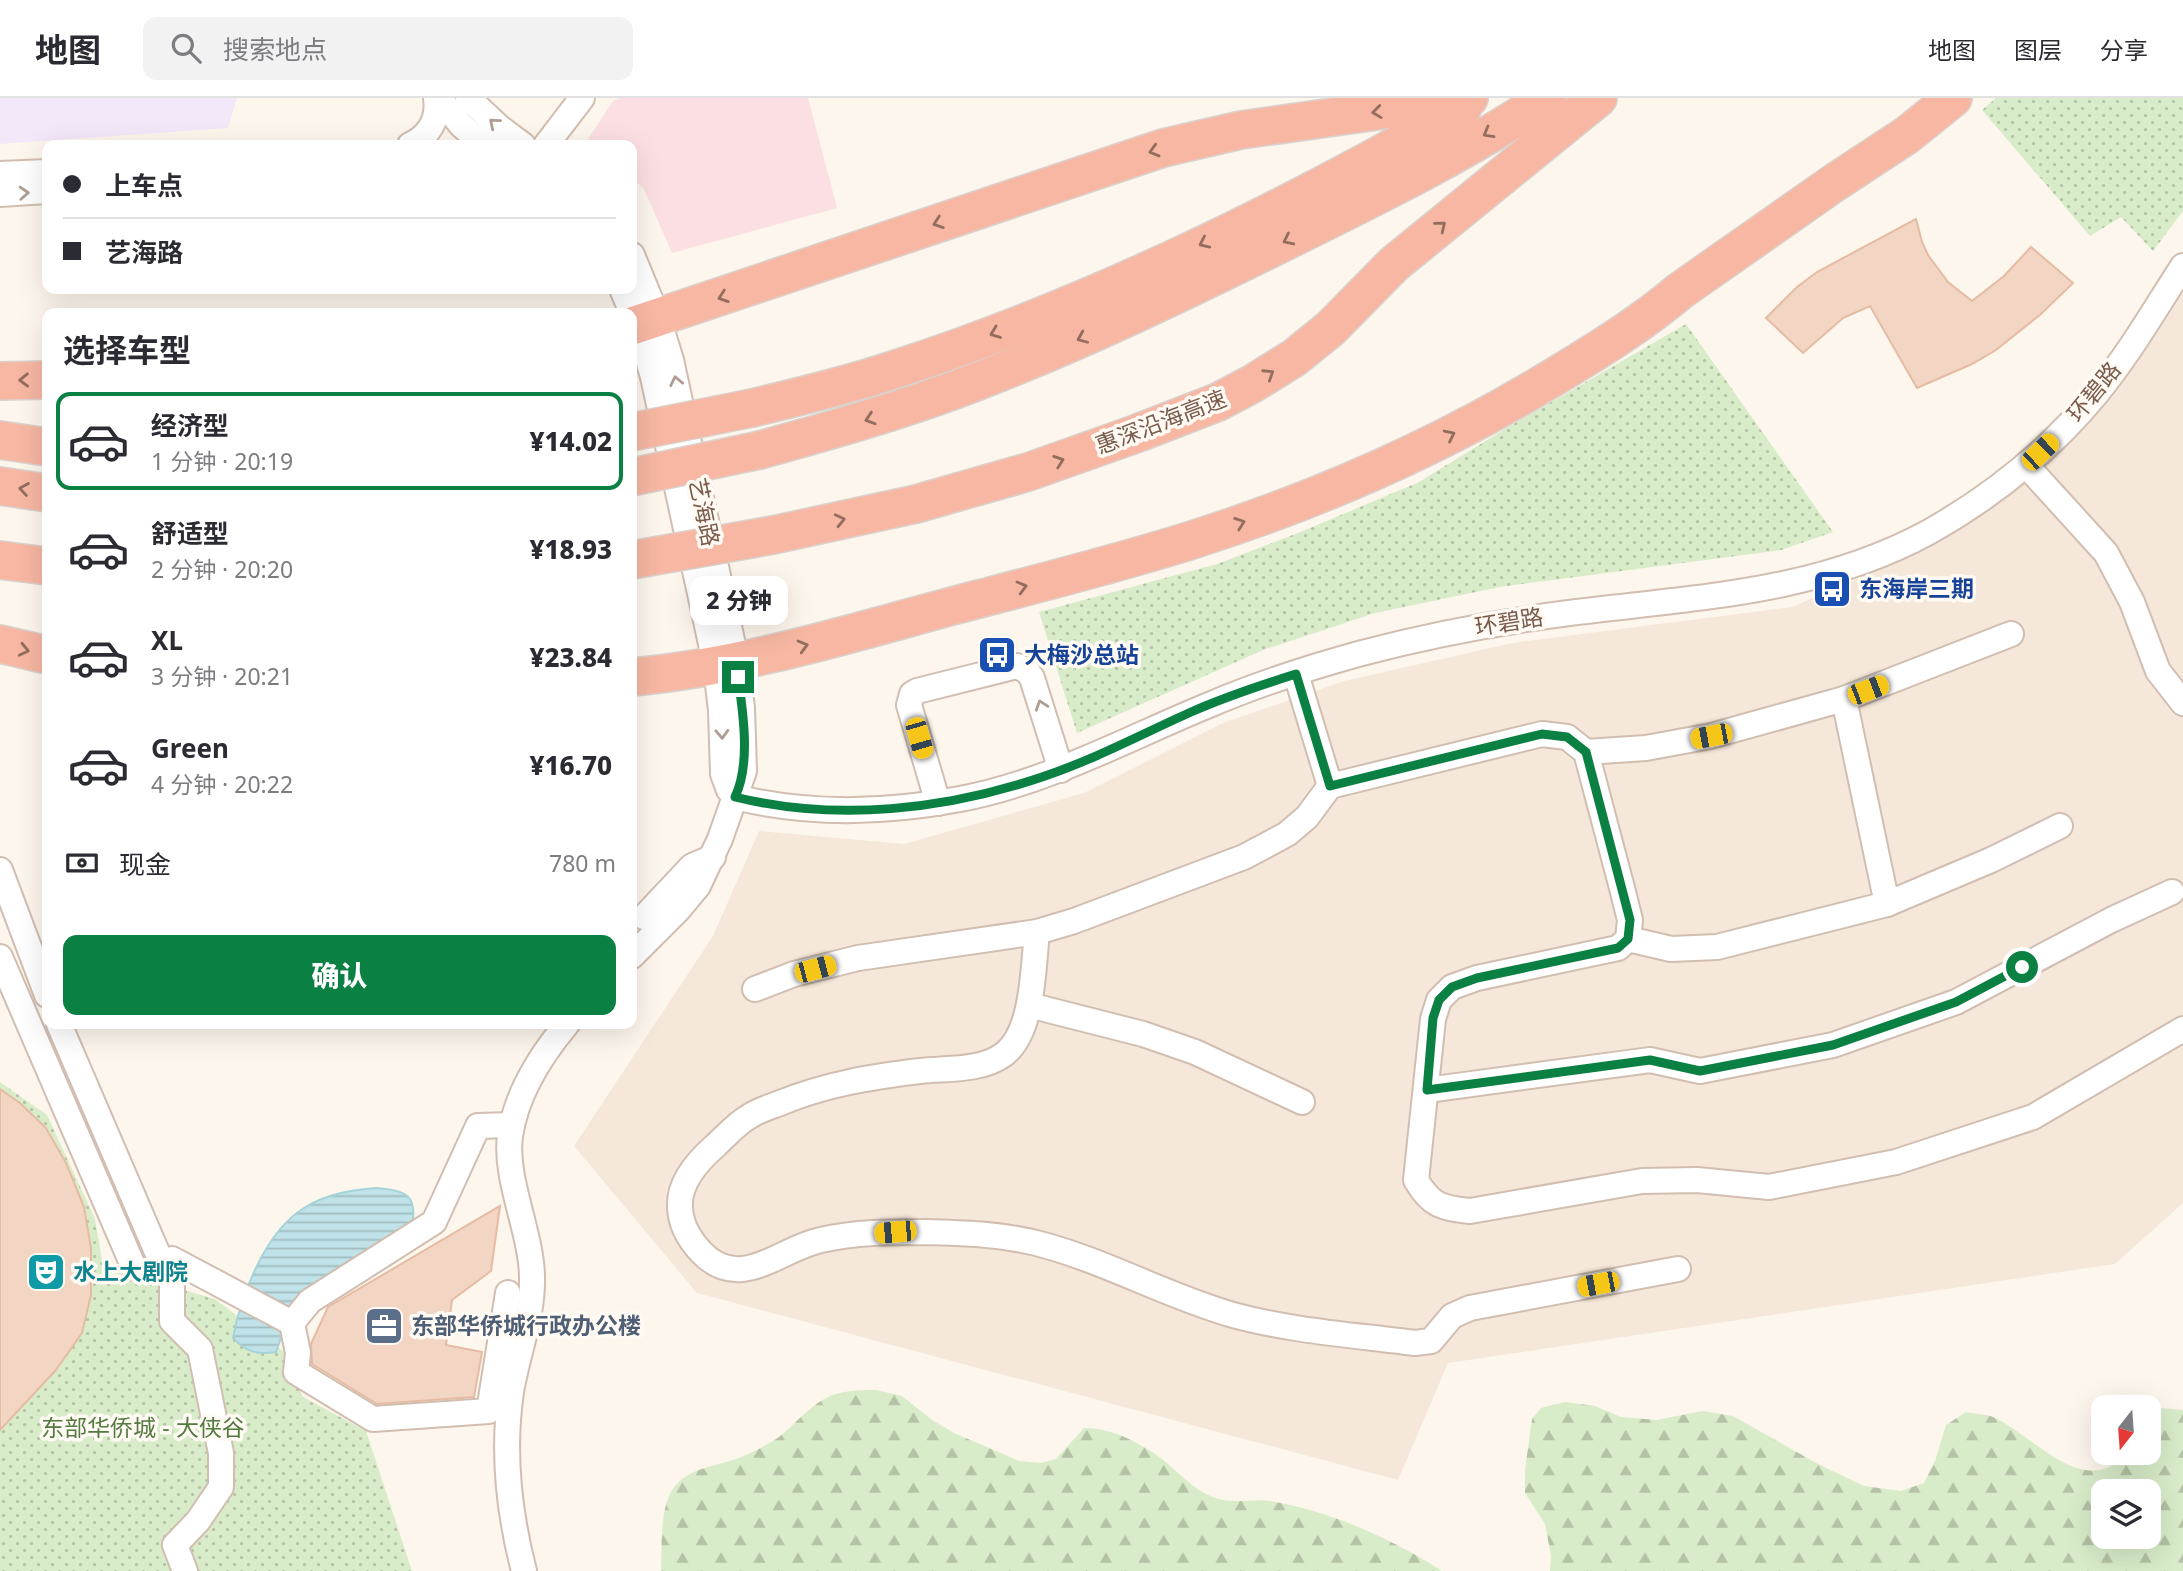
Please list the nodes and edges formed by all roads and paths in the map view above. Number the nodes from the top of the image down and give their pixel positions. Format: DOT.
graph roads {
  1 [pos="437,98"];
  2 [pos="468,98"];
  3 [pos="582,98"];
  4 [pos="1469,98"];
  5 [pos="1482,98"];
  6 [pos="1546,98"];
  7 [pos="1598,98"];
  8 [pos="1953,98"];
  9 [pos="418,140"];
  10 [pos="479,140"];
  11 [pos="516,140"];
  12 [pos="550,140"];
  13 [pos="42,172"];
  14 [pos="0,174"];
  15 [pos="42,191"];
  16 [pos="0,194"];
  17 [pos="2183,266"];
  18 [pos="637,289"];
  19 [pos="642,323"];
  20 [pos="42,380"];
  21 [pos="0,381"];
  22 [pos="637,431"];
  23 [pos="0,440"];
  24 [pos="42,446"];
  25 [pos="2026,465"];
  26 [pos="637,476"];
  27 [pos="0,486"];
  28 [pos="42,492"];
  29 [pos="637,559"];
  30 [pos="0,560"];
  31 [pos="42,565"];
  32 [pos="2011,635"];
  33 [pos="0,644"];
  34 [pos="42,654"];
  35 [pos="726,665"];
  36 [pos="1296,674"];
  37 [pos="637,676"];
  38 [pos="1844,699"];
  39 [pos="2183,703"];
  40 [pos="1586,752"];
  41 [pos="1061,770"];
  42 [pos="1330,786"];
  43 [pos="735,797"];
  44 [pos="938,803"];
  45 [pos="2060,826"];
  46 [pos="713,857"];
  47 [pos="0,870"];
  48 [pos="2172,892"];
  49 [pos="1887,904"];
  50 [pos="643,917"];
  51 [pos="1037,932"];
  52 [pos="1628,939"];
  53 [pos="637,951"];
  54 [pos="0,957"];
  55 [pos="42,982"];
  56 [pos="755,989"];
  57 [pos="1029,1005"];
  58 [pos="61,1029"];
  59 [pos="564,1029"];
  60 [pos="2183,1029"];
  61 [pos="1427,1090"];
  62 [pos="1302,1102"];
  63 [pos="512,1125"];
  64 [pos="160,1259"];
  65 [pos="134,1268"];
  66 [pos="1678,1269"];
  67 [pos="508,1293"];
  68 [pos="292,1323"];
  69 [pos="185,1571"];
  70 [pos="524,1571"];
  1 -- 9 [label="street"];
  1 -- 10 [label="street"];
  11 -- 2 [label="street, one-way"];
  3 -- 12 [label="street"];
  4 -- 19 [label="highway, one-way"];
  5 -- 22 [label="highway, one-way, bridge"];
  6 -- 26 [label="highway, one-way, bridge"];
  29 -- 7 [label="highway, 惠深沿海高速, one-way, bridge"];
  35 -- 8 [label="highway, one-way"];
  13 -- 14 [label="street"];
  16 -- 15 [label="street, one-way"];
  17 -- 25 [label="street, 环碧路"];
  18 -- 19 [label="street, 艺海路"];
  19 -- 35 [label="street, 艺海路"];
  20 -- 21 [label="highway, one-way"];
  23 -- 24 [label="highway"];
  25 -- 36 [label="street, 环碧路"];
  25 -- 39 [label="street"];
  28 -- 27 [label="highway, one-way"];
  30 -- 31 [label="highway"];
  32 -- 38 [label="street"];
  33 -- 34 [label="highway, one-way"];
  35 -- 37 [label="highway"];
  35 -- 43 [label="street, 艺海路"];
  36 -- 41 [label="street, 环碧路"];
  36 -- 42 [label="street"];
  38 -- 40 [label="street"];
  38 -- 49 [label="street"];
  40 -- 42 [label="street"];
  40 -- 52 [label="street"];
  41 -- 44 [label="street, 环碧路"];
  41 -- 44 [label="street, one-way"];
  42 -- 51 [label="street"];
  43 -- 44 [label="street, 环碧路"];
  43 -- 46 [label="street"];
  45 -- 49 [label="street"];
  46 -- 50 [label="street"];
  46 -- 53 [label="street"];
  47 -- 55 [label="street"];
  48 -- 61 [label="street"];
  49 -- 52 [label="street"];
  51 -- 56 [label="street"];
  51 -- 57 [label="street"];
  52 -- 61 [label="street"];
  54 -- 65 [label="street"];
  57 -- 62 [label="street"];
  57 -- 66 [label="street"];
  58 -- 64 [label="street"];
  59 -- 63 [label="street"];
  60 -- 61 [label="street"];
  63 -- 68 [label="street"];
  63 -- 70 [label="street"];
  67 -- 68 [label="street"];
  68 -- 69 [label="street"];
}
